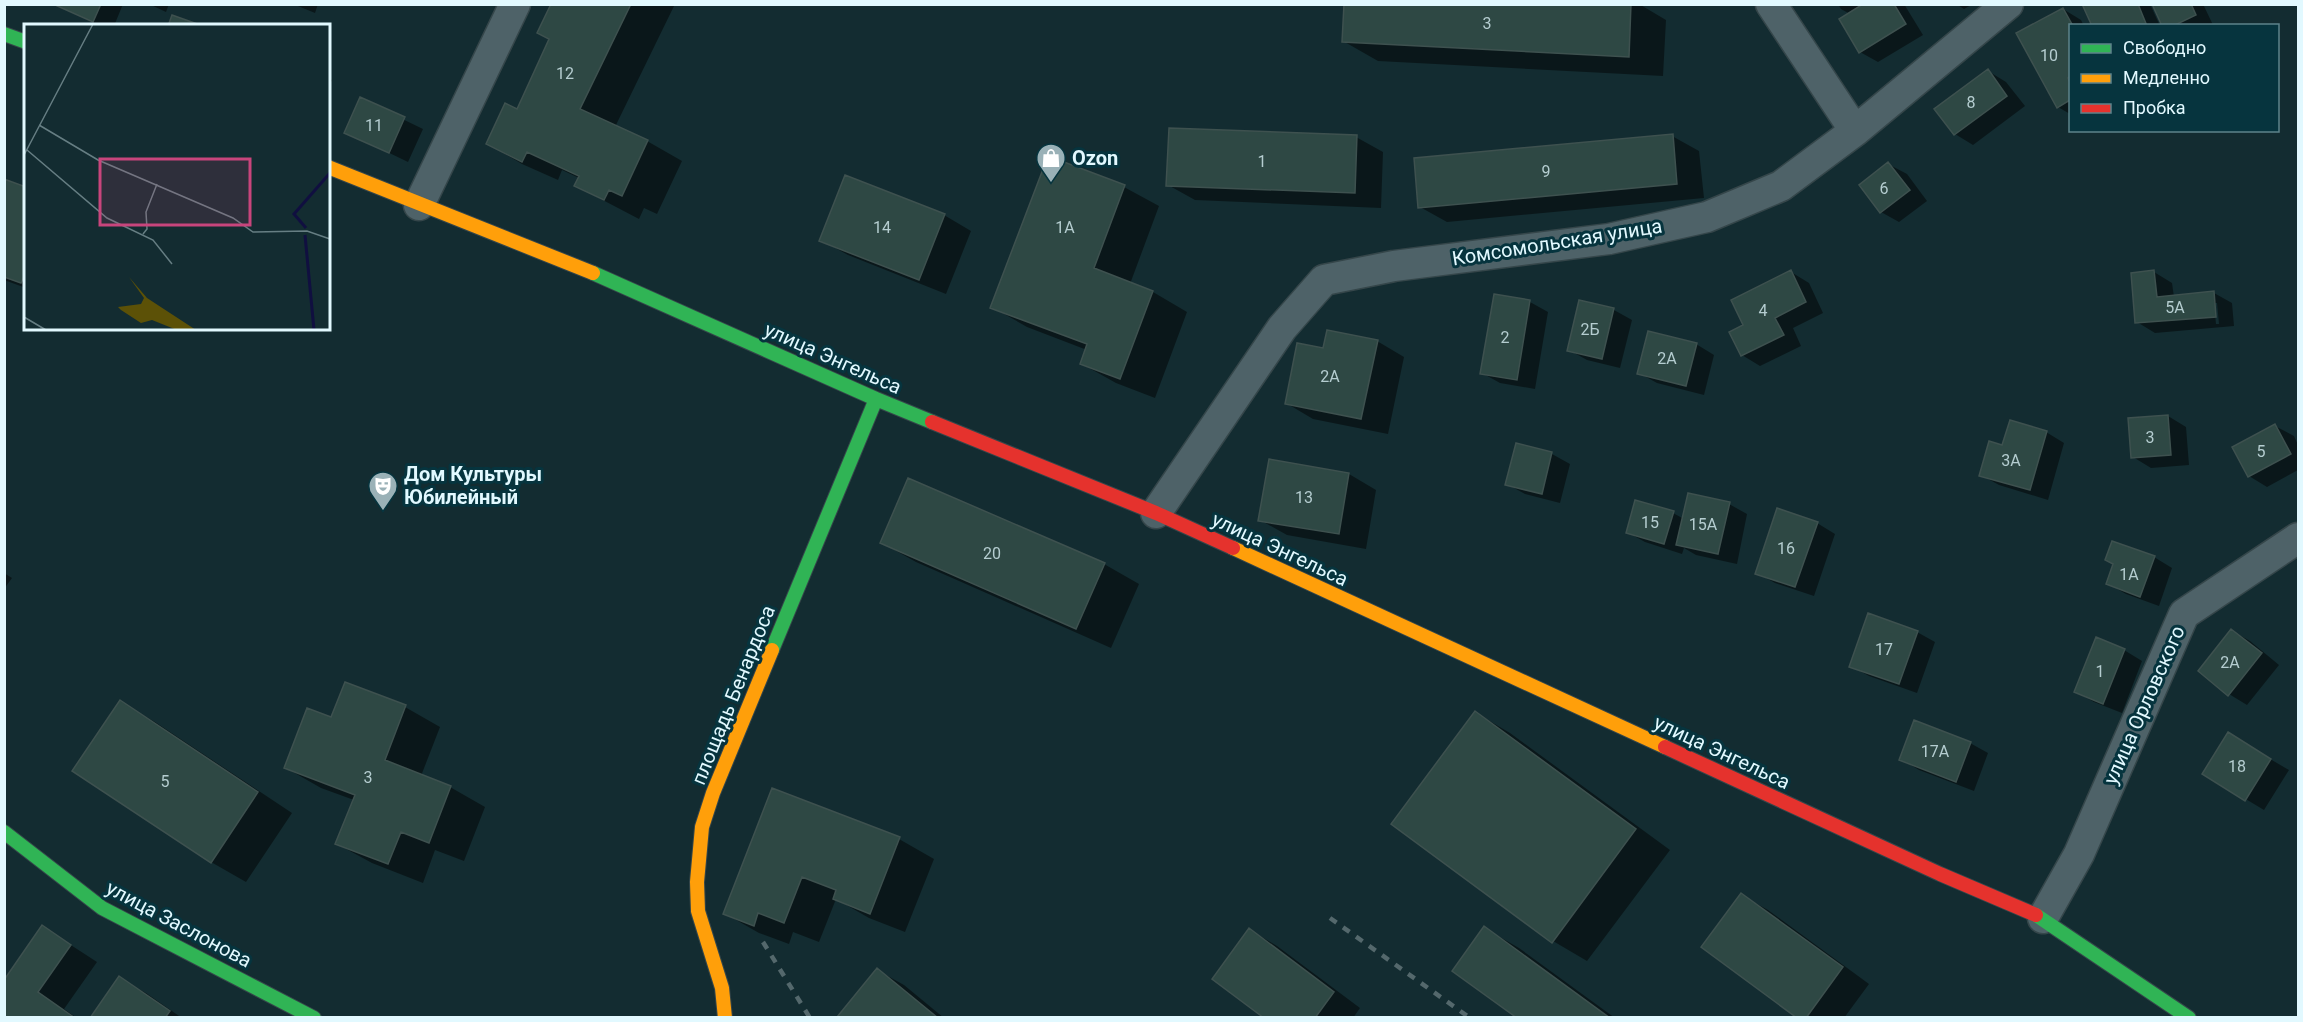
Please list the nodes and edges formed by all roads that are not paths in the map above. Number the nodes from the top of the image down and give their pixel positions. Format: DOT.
graph roads {
  1 [pos="515,4"];
  2 [pos="1771,4"];
  3 [pos="2008,4"];
  4 [pos="4,34"];
  5 [pos="24,41"];
  6 [pos="1855,131"];
  7 [pos="330,169"];
  8 [pos="419,205"];
  9 [pos="876,399"];
  10 [pos="1156,513"];
  11 [pos="2298,538"];
  12 [pos="4,832"];
  13 [pos="2043,918"];
  14 [pos="314,1017"];
  15 [pos="724,1017"];
  16 [pos="2189,1017"];
  1 -- 8 [label="street"];
  2 -- 6 [label="street"];
  3 -- 6 [label="street, Комсомольская улица"];
  4 -- 5 [label="street"];
  6 -- 10 [label="street, Комсомольская улица"];
  7 -- 8 [label="street, улица Энгельса"];
  8 -- 9 [label="street, улица Энгельса"];
  9 -- 10 [label="street, улица Энгельса"];
  9 -- 15 [label="street, площадь Бенардоса"];
  10 -- 13 [label="street, улица Энгельса"];
  11 -- 13 [label="street, улица Орловского"];
  12 -- 14 [label="street, улица Заслонова"];
  13 -- 16 [label="street, улица Энгельса"];
}
